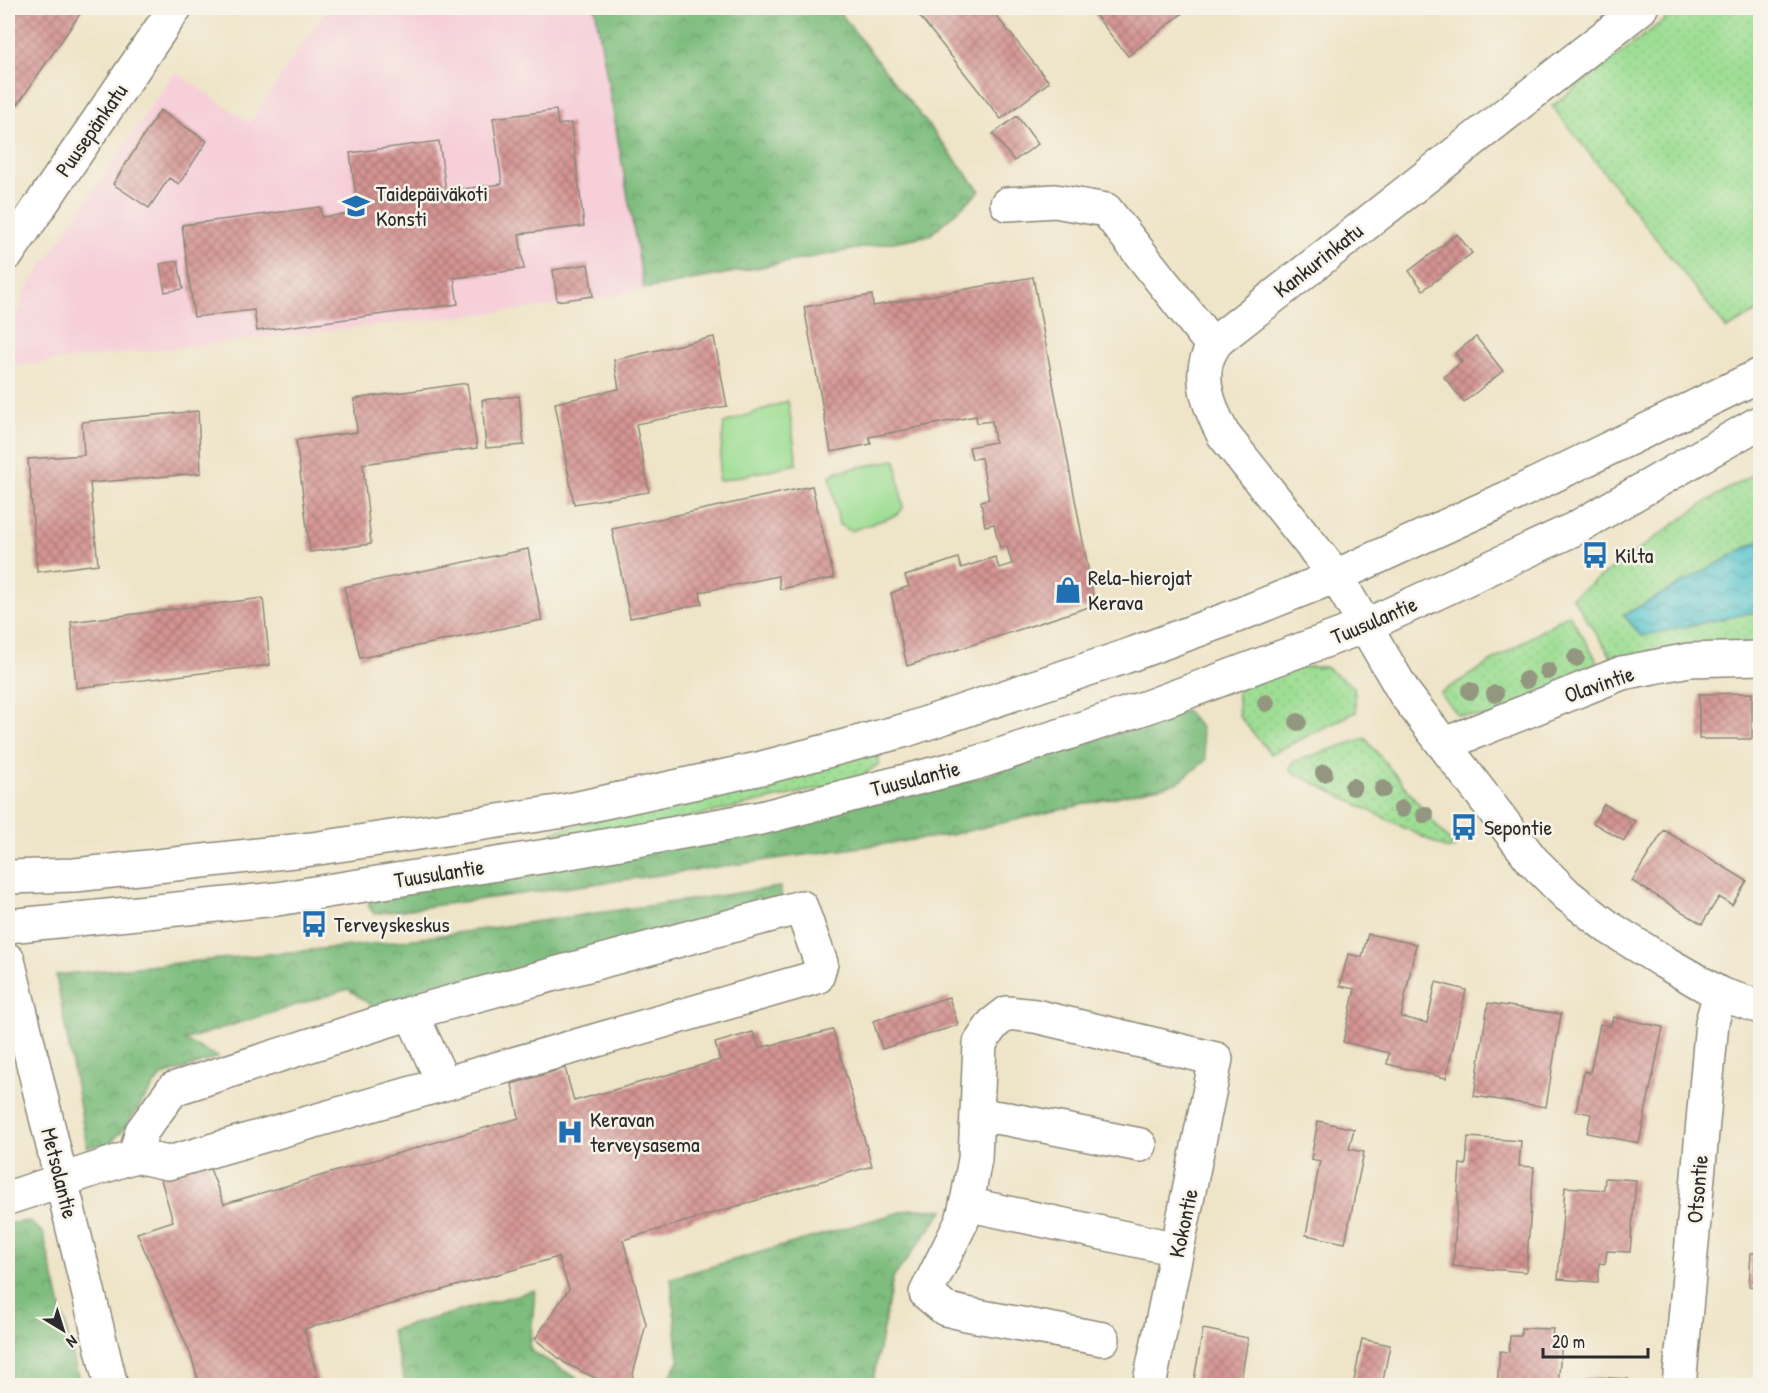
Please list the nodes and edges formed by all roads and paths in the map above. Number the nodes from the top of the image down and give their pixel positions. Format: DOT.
graph roads {
  1 [pos="175,8"];
  2 [pos="1641,8"];
  3 [pos="1007,204"];
  4 [pos="8,253"];
  5 [pos="1213,346"];
  6 [pos="1761,375"];
  7 [pos="1761,422"];
  8 [pos="1336,576"];
  9 [pos="1365,626"];
  10 [pos="1761,658"];
  11 [pos="1445,744"];
  12 [pos="8,877"];
  13 [pos="8,926"];
  14 [pos="8,960"];
  15 [pos="1720,994"];
  16 [pos="1761,1007"];
  17 [pos="411,1013"];
  18 [pos="444,1084"];
  19 [pos="977,1115"];
  20 [pos="1140,1145"];
  21 [pos="135,1156"];
  22 [pos="62,1181"];
  23 [pos="8,1198"];
  24 [pos="966,1204"];
  25 [pos="1178,1249"];
  26 [pos="1103,1339"];
  27 [pos="111,1386"];
  28 [pos="1149,1386"];
  29 [pos="1679,1386"];
  1 -- 4 [label="main road, Puusepänkatu"];
  2 -- 5 [label="main road, Kankurinkatu"];
  3 -- 5 [label="main road"];
  5 -- 8 [label="main road"];
  6 -- 8 [label="main road, Tuusulantie"];
  7 -- 9 [label="main road, Tuusulantie"];
  8 -- 9 [label="main road"];
  8 -- 12 [label="main road, Tuusulantie"];
  9 -- 11 [label="main road"];
  9 -- 13 [label="main road, Tuusulantie"];
  10 -- 11 [label="main road, Olavintie"];
  11 -- 15 [label="main road"];
  14 -- 22 [label="main road, Metsolantie"];
  15 -- 16 [label="main road"];
  15 -- 29 [label="main road, Otsontie"];
  17 -- 18 [label="main road"];
  17 -- 18 [label="main road"];
  17 -- 21 [label="main road"];
  18 -- 21 [label="main road"];
  19 -- 20 [label="main road"];
  19 -- 24 [label="main road"];
  19 -- 25 [label="main road, Kokontie"];
  21 -- 22 [label="main road"];
  22 -- 23 [label="main road"];
  22 -- 27 [label="main road, Metsolantie"];
  24 -- 25 [label="main road"];
  24 -- 26 [label="main road"];
  25 -- 28 [label="main road, Kokontie"];
}
